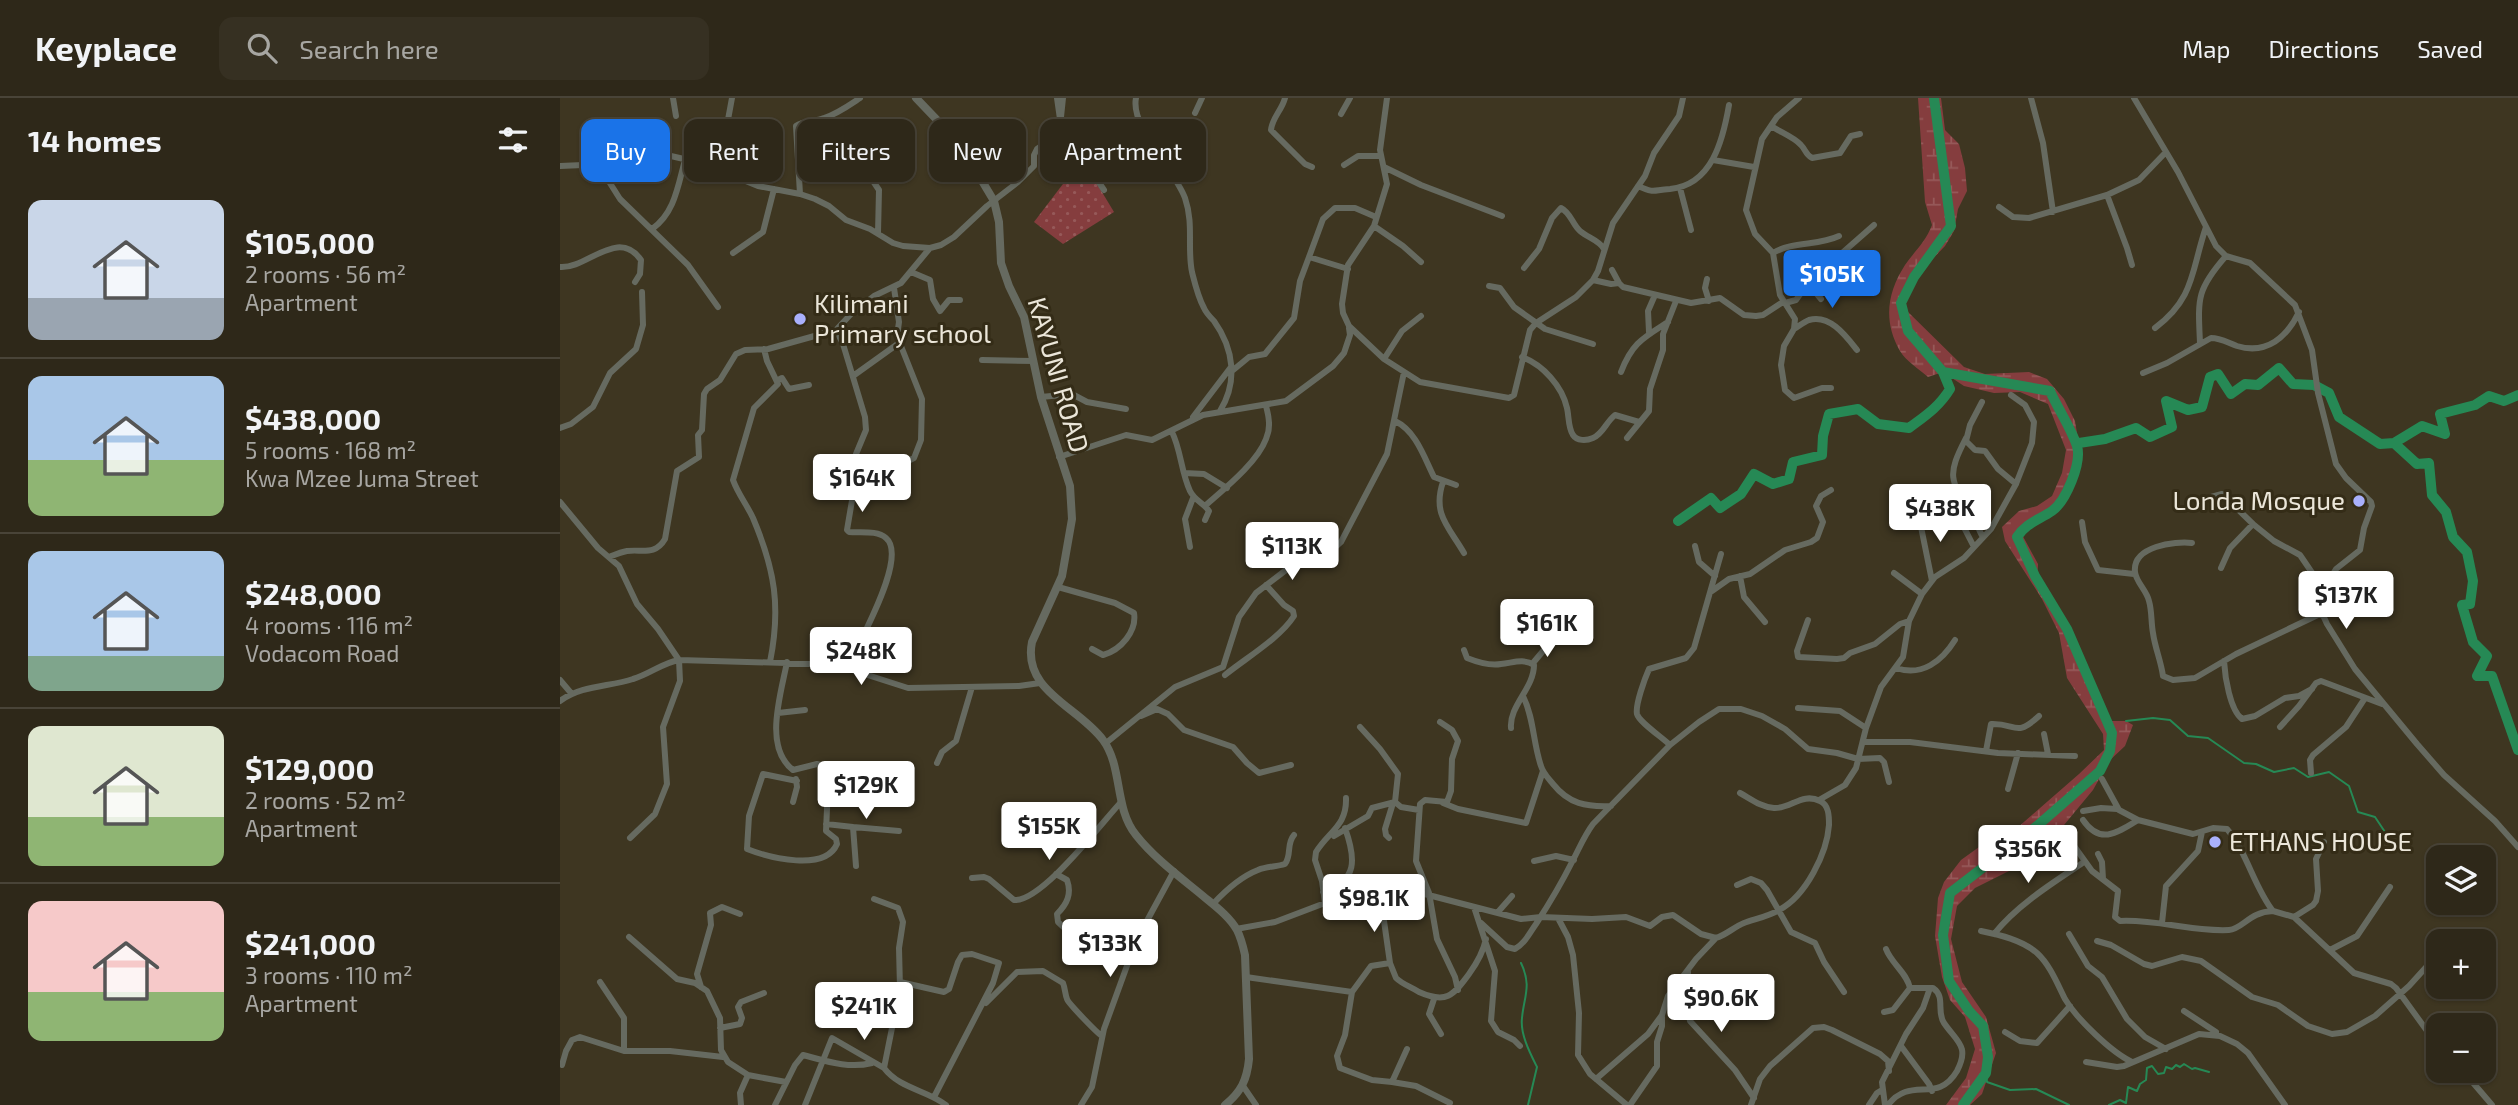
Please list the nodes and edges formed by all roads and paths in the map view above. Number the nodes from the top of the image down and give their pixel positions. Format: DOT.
graph roads {
  1 [pos="673,98"];
  2 [pos="730,98"];
  3 [pos="860,98"];
  4 [pos="916,98"];
  5 [pos="1057,98"];
  6 [pos="1063,98"];
  7 [pos="1136,98"];
  8 [pos="1202,98"];
  9 [pos="1285,98"];
  10 [pos="1350,98"];
  11 [pos="1387,98"];
  12 [pos="1683,98"];
  13 [pos="1799,98"];
  14 [pos="2031,98"];
  15 [pos="2134,98"];
  16 [pos="1729,105"];
  17 [pos="1195,113"];
  18 [pos="1341,114"];
  19 [pos="676,116"];
  20 [pos="727,119"];
  21 [pos="1060,119"];
  22 [pos="1140,119"];
  23 [pos="1771,126"];
  24 [pos="1860,134"];
  25 [pos="1040,147"];
  26 [pos="2166,152"];
  27 [pos="1381,156"];
  28 [pos="1713,159"];
  29 [pos="684,160"];
  30 [pos="684,163"];
  31 [pos="581,165"];
  32 [pos="1343,165"];
  33 [pos="560,166"];
  34 [pos="1312,167"];
  35 [pos="1384,167"];
  36 [pos="1754,167"];
  37 [pos="748,182"];
  38 [pos="874,182"];
  39 [pos="1099,182"];
  40 [pos="1175,182"];
  41 [pos="1639,186"];
  42 [pos="1680,188"];
  43 [pos="774,189"];
  44 [pos="1104,190"];
  45 [pos="800,194"];
  46 [pos="2107,195"];
  47 [pos="994,201"];
  48 [pos="1999,207"];
  49 [pos="2053,212"];
  50 [pos="1502,216"];
  51 [pos="1376,217"];
  52 [pos="1874,225"];
  53 [pos="1374,226"];
  54 [pos="2206,226"];
  55 [pos="652,229"];
  56 [pos="1690,230"];
  57 [pos="878,233"];
  58 [pos="1839,236"];
  59 [pos="930,248"];
  60 [pos="1604,249"];
  61 [pos="733,253"];
  62 [pos="1773,253"];
  63 [pos="2226,256"];
  64 [pos="1309,257"];
  65 [pos="1421,262"];
  66 [pos="2132,265"];
  67 [pos="560,267"];
  68 [pos="1524,268"];
  69 [pos="1348,269"];
  70 [pos="1612,270"];
  71 [pos="911,272"];
  72 [pos="1707,279"];
  73 [pos="1592,280"];
  74 [pos="635,282"];
  75 [pos="1619,283"];
  76 [pos="1808,283"];
  77 [pos="1489,286"];
  78 [pos="894,288"];
  79 [pos="642,292"];
  80 [pos="1655,295"];
  81 [pos="1821,299"];
  82 [pos="960,300"];
  83 [pos="1676,301"];
  84 [pos="1709,301"];
  85 [pos="1784,302"];
  86 [pos="718,307"];
  87 [pos="2299,312"];
  88 [pos="1421,316"];
  89 [pos="1668,322"];
  90 [pos="1536,323"];
  91 [pos="1349,326"];
  92 [pos="2155,328"];
  93 [pos="1794,329"];
  94 [pos="836,330"];
  95 [pos="1649,332"];
  96 [pos="899,343"];
  97 [pos="2200,343"];
  98 [pos="1593,344"];
  99 [pos="764,349"];
  100 [pos="1857,350"];
  101 [pos="1522,357"];
  102 [pos="1384,359"];
  103 [pos="982,360"];
  104 [pos="1034,361"];
  105 [pos="1232,369"];
  106 [pos="1404,372"];
  107 [pos="1621,372"];
  108 [pos="2143,373"];
  109 [pos="853,376"];
  110 [pos="778,380"];
  111 [pos="809,385"];
  112 [pos="1831,388"];
  113 [pos="2011,395"];
  114 [pos="1041,397"];
  115 [pos="1982,402"];
  116 [pos="1266,406"];
  117 [pos="1126,409"];
  118 [pos="1220,411"];
  119 [pos="1192,419"];
  120 [pos="1395,421"];
  121 [pos="1639,422"];
  122 [pos="560,428"];
  123 [pos="1172,432"];
  124 [pos="1627,438"];
  125 [pos="1966,438"];
  126 [pos="1059,457"];
  127 [pos="1184,473"];
  128 [pos="864,480"];
  129 [pos="1443,482"];
  130 [pos="2017,484"];
  131 [pos="1456,485"];
  132 [pos="1227,488"];
  133 [pos="1830,490"];
  134 [pos="1955,490"];
  135 [pos="2211,497"];
  136 [pos="1193,498"];
  137 [pos="560,502"];
  138 [pos="1206,506"];
  139 [pos="1919,517"];
  140 [pos="1205,520"];
  141 [pos="2082,522"];
  142 [pos="2253,524"];
  143 [pos="1983,537"];
  144 [pos="2192,543"];
  145 [pos="1695,546"];
  146 [pos="1190,547"];
  147 [pos="1974,547"];
  148 [pos="1464,553"];
  149 [pos="1721,554"];
  150 [pos="609,557"];
  151 [pos="2221,568"];
  152 [pos="1894,573"];
  153 [pos="2134,573"];
  154 [pos="1715,576"];
  155 [pos="1740,576"];
  156 [pos="1933,581"];
  157 [pos="1266,585"];
  158 [pos="2326,586"];
  159 [pos="1058,587"];
  160 [pos="1711,592"];
  161 [pos="1922,594"];
  162 [pos="1579,608"];
  163 [pos="2322,613"];
  164 [pos="1808,620"];
  165 [pos="1909,621"];
  166 [pos="1765,622"];
  167 [pos="1955,640"];
  168 [pos="1093,649"];
  169 [pos="1464,650"];
  170 [pos="679,660"];
  171 [pos="2224,661"];
  172 [pos="770,662"];
  173 [pos="788,662"];
  174 [pos="1533,663"];
  175 [pos="1896,668"];
  176 [pos="852,670"];
  177 [pos="1226,675"];
  178 [pos="560,680"];
  179 [pos="1040,683"];
  180 [pos="972,687"];
  181 [pos="2312,689"];
  182 [pos="571,693"];
  183 [pos="1523,696"];
  184 [pos="2365,698"];
  185 [pos="560,701"];
  186 [pos="2384,705"];
  187 [pos="1798,708"];
  188 [pos="805,710"];
  189 [pos="778,713"];
  190 [pos="2039,716"];
  191 [pos="1136,718"];
  192 [pos="1440,722"];
  193 [pos="1360,727"];
  194 [pos="2280,727"];
  195 [pos="1511,728"];
  196 [pos="1866,728"];
  197 [pos="2044,734"];
  198 [pos="1863,742"];
  199 [pos="1106,743"];
  200 [pos="1670,745"];
  201 [pos="1986,751"];
  202 [pos="2018,753"];
  203 [pos="2048,754"];
  204 [pos="2075,756"];
  205 [pos="1858,759"];
  206 [pos="937,763"];
  207 [pos="1291,765"];
  208 [pos="793,770"];
  209 [pos="1543,771"];
  210 [pos="2311,773"];
  211 [pos="2102,779"];
  212 [pos="797,781"];
  213 [pos="1889,782"];
  214 [pos="2008,789"];
  215 [pos="1740,793"];
  216 [pos="1346,798"];
  217 [pos="1819,800"];
  218 [pos="1122,801"];
  219 [pos="793,802"];
  220 [pos="1394,803"];
  221 [pos="1443,803"];
  222 [pos="1611,806"];
  223 [pos="1419,810"];
  224 [pos="2119,810"];
  225 [pos="2083,811"];
  226 [pos="2083,820"];
  227 [pos="2137,820"];
  228 [pos="826,824"];
  229 [pos="853,827"];
  230 [pos="1345,828"];
  231 [pos="899,831"];
  232 [pos="2064,832"];
  233 [pos="2202,832"];
  234 [pos="1294,835"];
  235 [pos="1329,837"];
  236 [pos="630,838"];
  237 [pos="1389,838"];
  238 [pos="2324,842"];
  239 [pos="2518,847"];
  240 [pos="2098,854"];
  241 [pos="1574,860"];
  242 [pos="1534,861"];
  243 [pos="2084,862"];
  244 [pos="856,866"];
  245 [pos="1174,871"];
  246 [pos="1056,874"];
  247 [pos="972,878"];
  248 [pos="2103,879"];
  249 [pos="1737,885"];
  250 [pos="2390,887"];
  251 [pos="1323,892"];
  252 [pos="1429,893"];
  253 [pos="1512,896"];
  254 [pos="874,899"];
  255 [pos="1381,900"];
  256 [pos="1325,903"];
  257 [pos="1213,904"];
  258 [pos="1474,907"];
  259 [pos="1778,911"];
  260 [pos="2273,911"];
  261 [pos="1498,912"];
  262 [pos="740,915"];
  263 [pos="1541,917"];
  264 [pos="2294,917"];
  265 [pos="1557,918"];
  266 [pos="1481,923"];
  267 [pos="2162,923"];
  268 [pos="1236,929"];
  269 [pos="1981,931"];
  270 [pos="1994,934"];
  271 [pos="2069,934"];
  272 [pos="629,937"];
  273 [pos="1716,938"];
  274 [pos="1486,939"];
  275 [pos="2096,941"];
  276 [pos="1886,949"];
  277 [pos="2330,950"];
  278 [pos="1130,960"];
  279 [pos="1390,963"];
  280 [pos="2426,967"];
  281 [pos="1688,972"];
  282 [pos="1246,977"];
  283 [pos="600,982"];
  284 [pos="900,982"];
  285 [pos="701,987"];
  286 [pos="1930,988"];
  287 [pos="1910,989"];
  288 [pos="1458,990"];
  289 [pos="1352,992"];
  290 [pos="1843,992"];
  291 [pos="764,993"];
  292 [pos="2402,993"];
  293 [pos="1434,999"];
  294 [pos="982,1005"];
  295 [pos="2070,1006"];
  296 [pos="2184,1011"];
  297 [pos="1884,1012"];
  298 [pos="1662,1016"];
  299 [pos="720,1028"];
  300 [pos="2426,1028"];
  301 [pos="2005,1032"];
  302 [pos="1441,1034"];
  303 [pos="1102,1036"];
  304 [pos="2220,1036"];
  305 [pos="1520,1046"];
  306 [pos="1901,1046"];
  307 [pos="1407,1049"];
  308 [pos="2166,1049"];
  309 [pos="624,1051"];
  310 [pos="723,1056"];
  311 [pos="824,1062"];
  312 [pos="2086,1062"];
  313 [pos="2132,1062"];
  314 [pos="872,1063"];
  315 [pos="562,1065"];
  316 [pos="884,1068"];
  317 [pos="1889,1071"];
  318 [pos="748,1075"];
  319 [pos="1597,1079"];
  320 [pos="786,1082"];
  321 [pos="1392,1082"];
  322 [pos="2473,1083"];
  323 [pos="1243,1086"];
  324 [pos="1882,1090"];
  325 [pos="1932,1091"];
  326 [pos="934,1097"];
  327 [pos="1753,1101"];
  328 [pos="1450,1103"];
  329 [pos="741,1105"];
  330 [pos="775,1105"];
  331 [pos="805,1105"];
  332 [pos="946,1105"];
  333 [pos="1081,1105"];
  334 [pos="1225,1105"];
  335 [pos="1256,1105"];
  336 [pos="1628,1105"];
  337 [pos="1869,1105"];
  338 [pos="1887,1105"];
  339 [pos="2285,1105"];
  340 [pos="2492,1105"];
  1 -- 19 [label="street"];
  2 -- 20 [label="street"];
  3 -- 45 [label="street"];
  4 -- 47 [label="street, KAYUNI ROAD"];
  5 -- 21 [label="street"];
  6 -- 21 [label="street"];
  7 -- 22 [label="street"];
  8 -- 17 [label="street"];
  9 -- 34 [label="street"];
  10 -- 18 [label="street"];
  11 -- 27 [label="street"];
  12 -- 41 [label="street"];
  13 -- 23 [label="street"];
  14 -- 49 [label="street"];
  15 -- 26 [label="street"];
  16 -- 28 [label="street"];
  23 -- 24 [label="street"];
  23 -- 36 [label="street"];
  25 -- 47 [label="street"];
  26 -- 46 [label="street"];
  26 -- 54 [label="street"];
  27 -- 32 [label="street"];
  27 -- 35 [label="street"];
  28 -- 36 [label="street"];
  28 -- 42 [label="street"];
  29 -- 55 [label="street"];
  30 -- 55 [label="street"];
  31 -- 33 [label="street"];
  35 -- 50 [label="street"];
  35 -- 51 [label="street"];
  36 -- 62 [label="street"];
  37 -- 43 [label="street"];
  38 -- 57 [label="street"];
  39 -- 44 [label="street"];
  40 -- 105 [label="street"];
  41 -- 42 [label="street"];
  41 -- 60 [label="street"];
  42 -- 56 [label="street"];
  43 -- 45 [label="street"];
  43 -- 61 [label="street"];
  45 -- 57 [label="street"];
  46 -- 49 [label="street"];
  46 -- 66 [label="street"];
  47 -- 59 [label="street"];
  47 -- 104 [label="street, KAYUNI ROAD"];
  48 -- 49 [label="street"];
  51 -- 53 [label="street"];
  51 -- 64 [label="street"];
  52 -- 76 [label="street"];
  53 -- 65 [label="street"];
  53 -- 69 [label="street"];
  54 -- 63 [label="street"];
  54 -- 92 [label="street"];
  55 -- 86 [label="street"];
  57 -- 59 [label="street"];
  58 -- 62 [label="street"];
  59 -- 71 [label="street"];
  60 -- 68 [label="street"];
  60 -- 73 [label="street"];
  62 -- 85 [label="street"];
  63 -- 87 [label="street"];
  63 -- 97 [label="street"];
  64 -- 69 [label="street"];
  64 -- 105 [label="street"];
  67 -- 74 [label="street"];
  69 -- 91 [label="street"];
  70 -- 75 [label="street"];
  71 -- 78 [label="street"];
  71 -- 82 [label="street"];
  72 -- 84 [label="street"];
  73 -- 75 [label="street"];
  73 -- 90 [label="street"];
  75 -- 80 [label="street"];
  76 -- 81 [label="street"];
  76 -- 85 [label="street"];
  77 -- 90 [label="street"];
  78 -- 94 [label="street"];
  78 -- 96 [label="street"];
  79 -- 122 [label="street"];
  80 -- 83 [label="street"];
  80 -- 95 [label="street"];
  83 -- 84 [label="street"];
  83 -- 89 [label="street"];
  84 -- 85 [label="street"];
  85 -- 93 [label="street"];
  87 -- 97 [label="street"];
  87 -- 158 [label="street"];
  88 -- 102 [label="street"];
  89 -- 95 [label="street"];
  89 -- 121 [label="street"];
  90 -- 98 [label="street"];
  90 -- 101 [label="street"];
  91 -- 102 [label="street"];
  91 -- 116 [label="street"];
  93 -- 100 [label="street"];
  93 -- 112 [label="street"];
  94 -- 99 [label="street"];
  94 -- 109 [label="street"];
  95 -- 107 [label="street"];
  96 -- 109 [label="street"];
  96 -- 128 [label="street"];
  97 -- 108 [label="street"];
  99 -- 110 [label="street"];
  99 -- 150 [label="street"];
  101 -- 106 [label="street"];
  101 -- 121 [label="street"];
  102 -- 106 [label="street"];
  103 -- 104 [label="street"];
  104 -- 114 [label="street, KAYUNI ROAD"];
  105 -- 118 [label="street"];
  105 -- 119 [label="street"];
  106 -- 120 [label="street"];
  109 -- 176 [label="street"];
  110 -- 111 [label="street"];
  110 -- 172 [label="street"];
  113 -- 130 [label="street"];
  114 -- 117 [label="street"];
  114 -- 126 [label="street, KAYUNI ROAD"];
  115 -- 125 [label="street"];
  116 -- 118 [label="street"];
  116 -- 132 [label="street"];
  118 -- 119 [label="street"];
  119 -- 123 [label="street"];
  120 -- 129 [label="street"];
  120 -- 157 [label="street"];
  121 -- 124 [label="street"];
  123 -- 126 [label="street"];
  123 -- 127 [label="street"];
  125 -- 130 [label="street"];
  125 -- 134 [label="street"];
  126 -- 159 [label="street, KAYUNI ROAD"];
  127 -- 132 [label="street"];
  127 -- 136 [label="street"];
  129 -- 131 [label="street"];
  129 -- 148 [label="street"];
  130 -- 143 [label="street"];
  132 -- 138 [label="street"];
  133 -- 155 [label="street"];
  134 -- 143 [label="street"];
  134 -- 147 [label="street"];
  135 -- 142 [label="street"];
  136 -- 138 [label="street"];
  136 -- 146 [label="street"];
  137 -- 150 [label="street"];
  138 -- 140 [label="street"];
  139 -- 156 [label="street"];
  141 -- 153 [label="street"];
  142 -- 151 [label="street"];
  142 -- 158 [label="street"];
  143 -- 147 [label="street"];
  144 -- 153 [label="street"];
  145 -- 154 [label="street"];
  147 -- 156 [label="street"];
  149 -- 154 [label="street"];
  150 -- 170 [label="street"];
  152 -- 161 [label="street"];
  153 -- 171 [label="street"];
  154 -- 160 [label="street"];
  155 -- 160 [label="street"];
  155 -- 166 [label="street"];
  156 -- 161 [label="street"];
  157 -- 177 [label="street"];
  157 -- 191 [label="street"];
  158 -- 163 [label="street"];
  159 -- 168 [label="street"];
  159 -- 179 [label="street, KAYUNI ROAD"];
  160 -- 200 [label="street"];
  161 -- 165 [label="street"];
  162 -- 174 [label="street"];
  163 -- 171 [label="street"];
  163 -- 186 [label="street"];
  164 -- 165 [label="street"];
  165 -- 175 [label="street"];
  167 -- 175 [label="street"];
  169 -- 174 [label="street"];
  170 -- 172 [label="street"];
  170 -- 182 [label="street"];
  170 -- 236 [label="street"];
  171 -- 181 [label="street"];
  172 -- 173 [label="street"];
  173 -- 176 [label="street"];
  173 -- 189 [label="street"];
  174 -- 183 [label="street"];
  175 -- 196 [label="street"];
  176 -- 180 [label="street"];
  178 -- 182 [label="street"];
  179 -- 180 [label="street"];
  179 -- 199 [label="street"];
  180 -- 206 [label="street"];
  181 -- 184 [label="street"];
  181 -- 194 [label="street"];
  182 -- 185 [label="street"];
  183 -- 195 [label="street"];
  183 -- 209 [label="street"];
  184 -- 186 [label="street"];
  184 -- 210 [label="street"];
  186 -- 239 [label="street"];
  187 -- 196 [label="street"];
  188 -- 189 [label="street"];
  189 -- 208 [label="street"];
  190 -- 201 [label="street"];
  191 -- 199 [label="street"];
  191 -- 207 [label="street"];
  192 -- 221 [label="street"];
  193 -- 220 [label="street"];
  196 -- 198 [label="street"];
  197 -- 203 [label="street"];
  198 -- 201 [label="street"];
  198 -- 205 [label="street"];
  199 -- 218 [label="street"];
  200 -- 205 [label="street"];
  200 -- 222 [label="street"];
  201 -- 202 [label="street"];
  202 -- 203 [label="street"];
  202 -- 214 [label="street"];
  203 -- 204 [label="street"];
  205 -- 213 [label="street"];
  205 -- 217 [label="street"];
  208 -- 212 [label="street"];
  208 -- 228 [label="street"];
  209 -- 221 [label="street"];
  209 -- 222 [label="street"];
  211 -- 224 [label="street"];
  212 -- 219 [label="street"];
  212 -- 228 [label="street"];
  215 -- 217 [label="street"];
  216 -- 235 [label="street"];
  217 -- 259 [label="street"];
  218 -- 245 [label="street"];
  218 -- 246 [label="street"];
  220 -- 223 [label="street"];
  220 -- 230 [label="street"];
  220 -- 237 [label="street"];
  221 -- 223 [label="street"];
  222 -- 241 [label="street"];
  223 -- 252 [label="street"];
  224 -- 225 [label="street"];
  224 -- 227 [label="street"];
  226 -- 227 [label="street"];
  227 -- 233 [label="street"];
  228 -- 229 [label="street"];
  229 -- 231 [label="street"];
  229 -- 244 [label="street"];
  230 -- 235 [label="street"];
  230 -- 251 [label="street"];
  232 -- 243 [label="street"];
  233 -- 260 [label="street"];
  233 -- 267 [label="street"];
  234 -- 257 [label="street"];
  235 -- 251 [label="street"];
  238 -- 264 [label="street"];
  240 -- 248 [label="street"];
  241 -- 242 [label="street"];
  241 -- 263 [label="street"];
  243 -- 248 [label="street"];
  243 -- 270 [label="street"];
  245 -- 257 [label="street"];
  245 -- 278 [label="street"];
  246 -- 247 [label="street"];
  246 -- 278 [label="street"];
  248 -- 267 [label="street"];
  249 -- 259 [label="street"];
  250 -- 277 [label="street"];
  251 -- 256 [label="street"];
  252 -- 255 [label="street"];
  252 -- 258 [label="street"];
  252 -- 288 [label="street"];
  253 -- 261 [label="street"];
  254 -- 284 [label="street"];
  255 -- 256 [label="street"];
  255 -- 279 [label="street"];
  256 -- 268 [label="street"];
  257 -- 268 [label="street"];
  258 -- 261 [label="street"];
  258 -- 266 [label="street"];
  259 -- 273 [label="street"];
  259 -- 290 [label="street"];
  260 -- 264 [label="street"];
  260 -- 267 [label="street"];
  261 -- 263 [label="street"];
  262 -- 285 [label="street"];
  263 -- 265 [label="street"];
  263 -- 266 [label="street"];
  264 -- 277 [label="street"];
  265 -- 273 [label="street"];
  265 -- 319 [label="street"];
  266 -- 274 [label="street"];
  268 -- 282 [label="street"];
  269 -- 270 [label="street"];
  270 -- 295 [label="street"];
  271 -- 308 [label="street"];
  272 -- 285 [label="street"];
  273 -- 281 [label="street"];
  274 -- 288 [label="street"];
  274 -- 305 [label="street"];
  275 -- 292 [label="street"];
  276 -- 287 [label="street"];
  277 -- 292 [label="street"];
  278 -- 303 [label="street"];
  279 -- 289 [label="street"];
  279 -- 293 [label="street"];
  280 -- 292 [label="street"];
  281 -- 298 [label="street"];
  281 -- 327 [label="street"];
  282 -- 289 [label="street"];
  282 -- 323 [label="street"];
  283 -- 309 [label="street"];
  284 -- 294 [label="street"];
  284 -- 316 [label="street"];
  285 -- 299 [label="street"];
  286 -- 287 [label="street"];
  286 -- 306 [label="street"];
  286 -- 325 [label="street"];
  287 -- 297 [label="street"];
  288 -- 293 [label="street"];
  289 -- 321 [label="street"];
  291 -- 299 [label="street"];
  292 -- 300 [label="street"];
  293 -- 302 [label="street"];
  294 -- 303 [label="street"];
  294 -- 326 [label="street"];
  295 -- 301 [label="street"];
  295 -- 313 [label="street"];
  296 -- 304 [label="street"];
  298 -- 319 [label="street"];
  298 -- 336 [label="street"];
  299 -- 310 [label="street"];
  303 -- 333 [label="street"];
  304 -- 308 [label="street"];
  304 -- 339 [label="street"];
  306 -- 317 [label="street"];
  306 -- 325 [label="street"];
  307 -- 321 [label="street"];
  308 -- 313 [label="street"];
  309 -- 310 [label="street"];
  309 -- 315 [label="street"];
  310 -- 318 [label="street"];
  311 -- 314 [label="street"];
  311 -- 314 [label="street"];
  311 -- 320 [label="street"];
  311 -- 331 [label="street"];
  312 -- 313 [label="street"];
  314 -- 316 [label="street"];
  316 -- 326 [label="street"];
  317 -- 324 [label="street"];
  317 -- 327 [label="street"];
  318 -- 320 [label="street"];
  318 -- 329 [label="street"];
  319 -- 336 [label="street"];
  320 -- 330 [label="street"];
  321 -- 328 [label="street"];
  322 -- 340 [label="street"];
  323 -- 334 [label="street"];
  323 -- 335 [label="street"];
  324 -- 337 [label="street"];
  324 -- 338 [label="street"];
  325 -- 338 [label="street"];
  326 -- 332 [label="street"];
}
